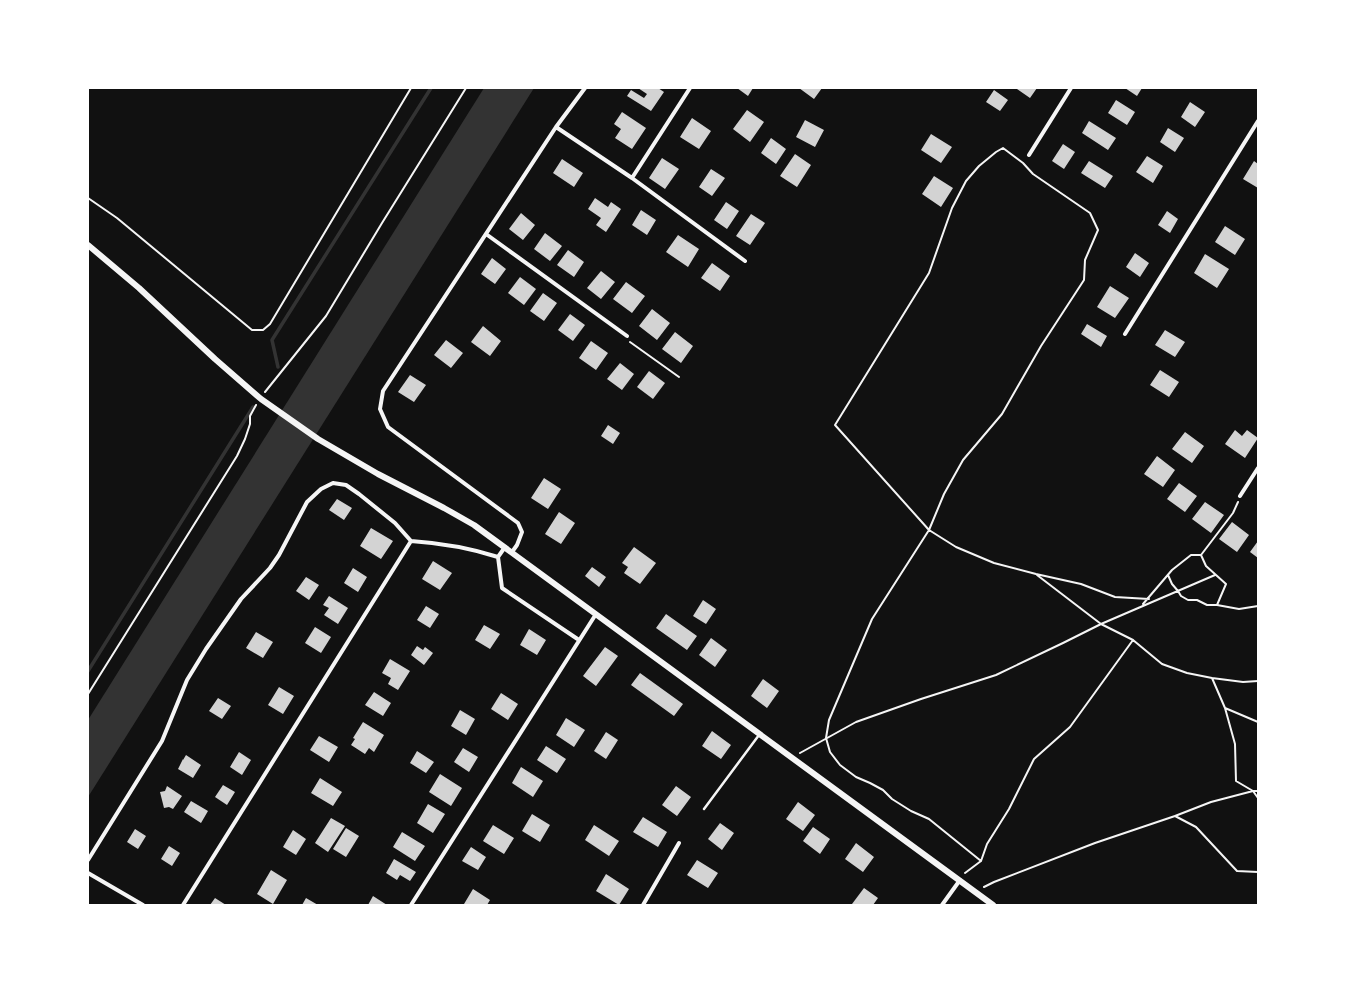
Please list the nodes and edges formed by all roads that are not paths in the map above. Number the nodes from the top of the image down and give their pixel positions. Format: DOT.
graph roads {
  1 [pos="585,88"];
  2 [pos="690,88"];
  3 [pos="1071,88"];
  4 [pos="1258,121"];
  5 [pos="556,126"];
  6 [pos="1029,155"];
  7 [pos="632,178"];
  8 [pos="486,234"];
  9 [pos="88,245"];
  10 [pos="745,261"];
  11 [pos="1125,334"];
  12 [pos="627,336"];
  13 [pos="1258,468"];
  14 [pos="1240,496"];
  15 [pos="411,541"];
  16 [pos="505,547"];
  17 [pos="512,552"];
  18 [pos="498,557"];
  19 [pos="596,614"];
  20 [pos="579,640"];
  21 [pos="759,734"];
  22 [pos="704,808"];
  23 [pos="679,844"];
  24 [pos="88,860"];
  25 [pos="88,873"];
  26 [pos="960,880"];
  27 [pos="143,905"];
  28 [pos="184,905"];
  29 [pos="411,905"];
  30 [pos="643,905"];
  31 [pos="942,905"];
  32 [pos="993,905"];
  1 -- 5 [label="street"];
  2 -- 7 [label="street"];
  3 -- 6 [label="street"];
  4 -- 11 [label="street"];
  5 -- 7 [label="street"];
  5 -- 8 [label="street"];
  7 -- 10 [label="street"];
  8 -- 12 [label="street"];
  8 -- 17 [label="street"];
  9 -- 16 [label="street"];
  13 -- 14 [label="street"];
  15 -- 18 [label="street"];
  15 -- 24 [label="street"];
  15 -- 28 [label="street"];
  16 -- 17 [label="street"];
  16 -- 18 [label="street"];
  17 -- 19 [label="street"];
  18 -- 20 [label="street"];
  19 -- 20 [label="street"];
  19 -- 21 [label="street"];
  20 -- 29 [label="street"];
  21 -- 22 [label="lane"];
  21 -- 26 [label="street"];
  23 -- 30 [label="street"];
  25 -- 27 [label="street"];
  26 -- 31 [label="street"];
  26 -- 32 [label="street"];
}
